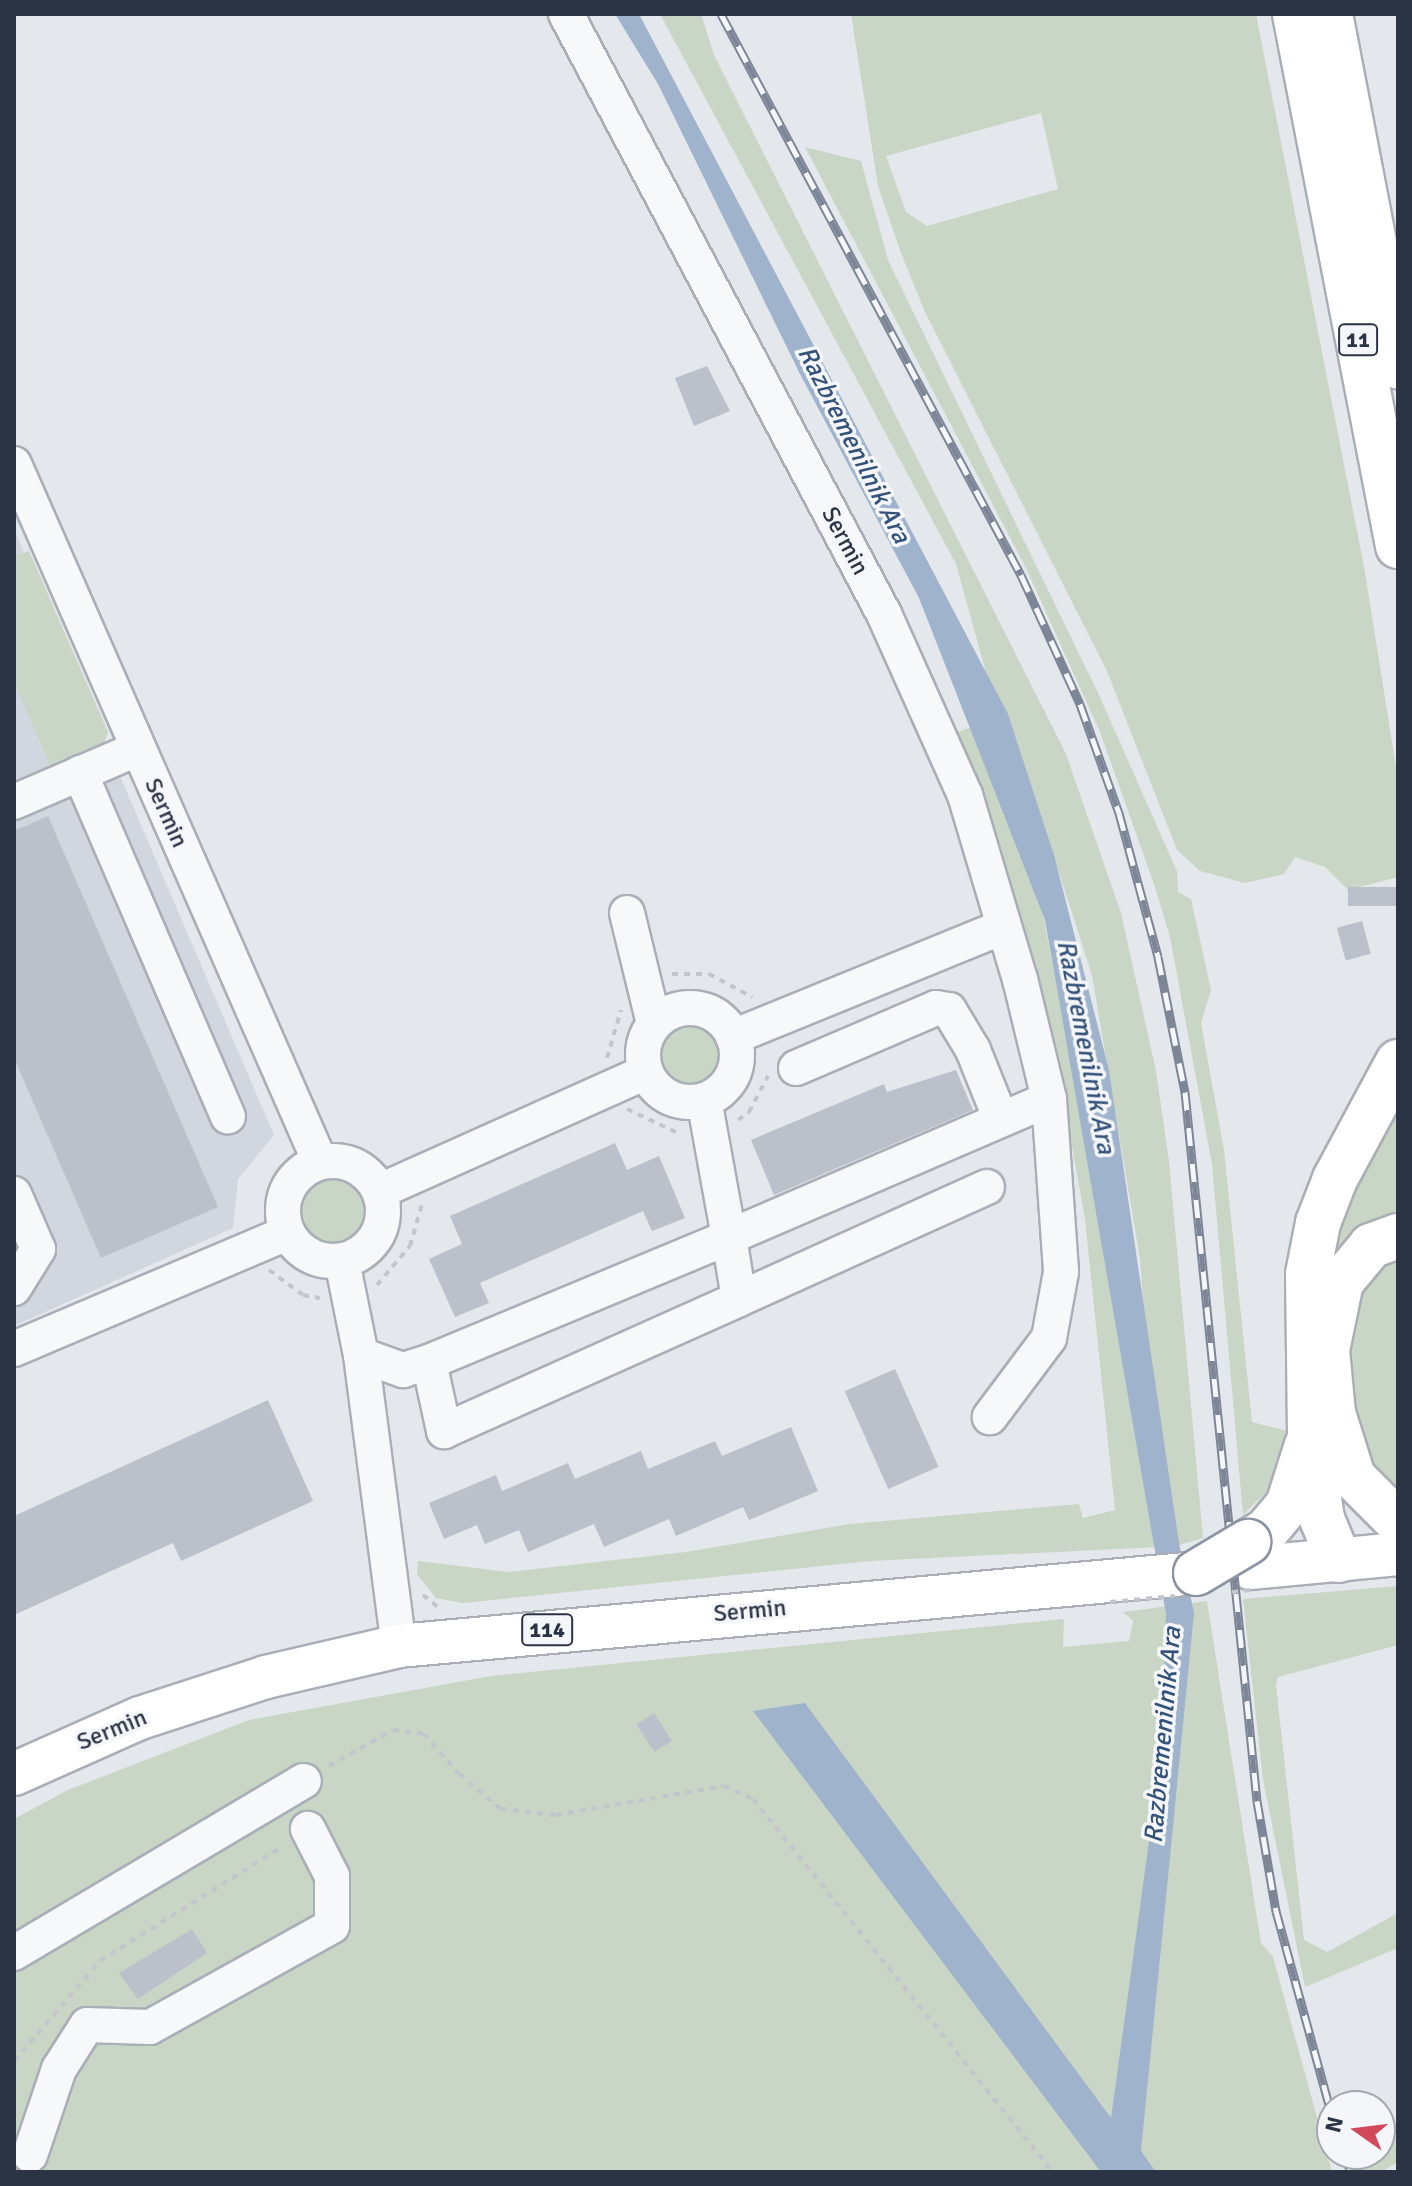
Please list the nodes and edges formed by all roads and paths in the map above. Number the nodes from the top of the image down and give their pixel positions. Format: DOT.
graph roads {
  1 [pos="566,14"];
  2 [pos="1295,14"];
  3 [pos="1330,14"];
  4 [pos="1398,366"];
  5 [pos="14,464"];
  6 [pos="1398,546"];
  7 [pos="137,749"];
  8 [pos="80,773"];
  9 [pos="14,802"];
  10 [pos="1003,927"];
  11 [pos="689,1008"];
  12 [pos="654,1024"];
  13 [pos="733,1037"];
  14 [pos="1398,1062"];
  15 [pos="796,1068"];
  16 [pos="646,1072"];
  17 [pos="1049,1099"];
  18 [pos="704,1100"];
  19 [pos="620,1104"];
  20 [pos="228,1116"];
  21 [pos="1000,1117"];
  22 [pos="691,1135"];
  23 [pos="320,1162"];
  24 [pos="987,1187"];
  25 [pos="425,1190"];
  26 [pos="380,1191"];
  27 [pos="14,1194"];
  28 [pos="287,1233"];
  29 [pos="1398,1236"];
  30 [pos="729,1237"];
  31 [pos="342,1261"];
  32 [pos="14,1288"];
  33 [pos="366,1294"];
  34 [pos="739,1299"];
  35 [pos="14,1349"];
  36 [pos="361,1355"];
  37 [pos="429,1362"];
  38 [pos="990,1417"];
  39 [pos="1310,1435"];
  40 [pos="1353,1477"];
  41 [pos="1398,1522"];
  42 [pos="1398,1554"];
  43 [pos="1249,1555"];
  44 [pos="1339,1560"];
  45 [pos="1196,1573"];
  46 [pos="420,1590"];
  47 [pos="450,1613"];
  48 [pos="399,1646"];
  49 [pos="14,1774"];
  50 [pos="304,1781"];
  51 [pos="308,1829"];
  52 [pos="14,1953"];
  53 [pos="14,2061"];
  54 [pos="30,2155"];
  55 [pos="1053,2172"];
  1 -- 10 [label="street, Sermin"];
  2 -- 6 [label="highway, 11"];
  3 -- 4 [label="highway, 11"];
  5 -- 7 [label="street, Sermin"];
  7 -- 8 [label="street"];
  7 -- 23 [label="street, Sermin"];
  8 -- 9 [label="street"];
  8 -- 20 [label="street"];
  10 -- 13 [label="street"];
  10 -- 17 [label="street, Sermin"];
  11 -- 12 [label="street"];
  11 -- 12 [label="street"];
  11 -- 13 [label="street"];
  12 -- 16 [label="street"];
  13 -- 18 [label="street"];
  14 -- 39 [label="highway"];
  15 -- 21 [label="street"];
  16 -- 18 [label="street"];
  16 -- 26 [label="street"];
  17 -- 21 [label="street"];
  17 -- 38 [label="street, Sermin"];
  18 -- 30 [label="street"];
  19 -- 22 [label="path"];
  21 -- 30 [label="street"];
  23 -- 26 [label="street"];
  23 -- 28 [label="street"];
  24 -- 34 [label="street"];
  25 -- 33 [label="path"];
  26 -- 31 [label="street"];
  27 -- 32 [label="street"];
  28 -- 31 [label="street"];
  28 -- 35 [label="street"];
  29 -- 40 [label="highway"];
  30 -- 34 [label="street"];
  30 -- 37 [label="street"];
  31 -- 36 [label="street"];
  34 -- 37 [label="street"];
  36 -- 37 [label="street"];
  36 -- 48 [label="street"];
  39 -- 43 [label="highway"];
  39 -- 44 [label="highway"];
  40 -- 41 [label="highway"];
  40 -- 44 [label="highway"];
  42 -- 44 [label="main road"];
  43 -- 44 [label="main road"];
  43 -- 45 [label="highway, bridge"];
  45 -- 48 [label="main road, Sermin / 114"];
  46 -- 47 [label="path"];
  48 -- 49 [label="main road, Sermin / 114"];
  50 -- 52 [label="street"];
  50 -- 55 [label="path"];
  51 -- 53 [label="path"];
  51 -- 54 [label="street"];
}
